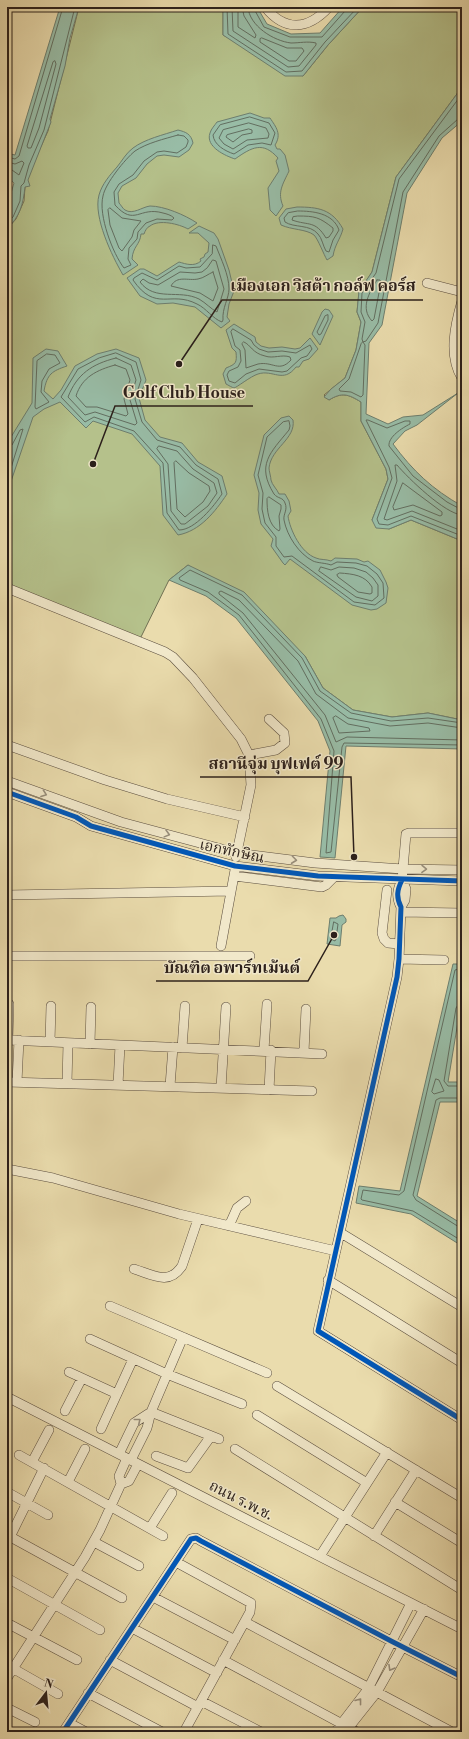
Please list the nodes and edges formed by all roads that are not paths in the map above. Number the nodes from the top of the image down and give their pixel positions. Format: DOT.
graph roads {
  1 [pos="265,7"];
  2 [pos="329,7"];
  3 [pos="427,283"];
  4 [pos="462,292"];
  5 [pos="462,301"];
  6 [pos="462,378"];
  7 [pos="7,588"];
  8 [pos="269,719"];
  9 [pos="7,744"];
  10 [pos="249,755"];
  11 [pos="7,781"];
  12 [pos="7,792"];
  13 [pos="245,817"];
  14 [pos="462,833"];
  15 [pos="237,853"];
  16 [pos="403,869"];
  17 [pos="235,870"];
  18 [pos="462,870"];
  19 [pos="402,880"];
  20 [pos="462,881"];
  21 [pos="231,890"];
  22 [pos="387,890"];
  23 [pos="7,896"];
  24 [pos="401,909"];
  25 [pos="462,913"];
  26 [pos="399,944"];
  27 [pos="221,946"];
  28 [pos="7,956"];
  29 [pos="250,956"];
  30 [pos="400,959"];
  31 [pos="444,960"];
  32 [pos="9,1004"];
  33 [pos="267,1004"];
  34 [pos="51,1006"];
  35 [pos="185,1006"];
  36 [pos="91,1007"];
  37 [pos="226,1007"];
  38 [pos="306,1009"];
  39 [pos="8,1040"];
  40 [pos="19,1040"];
  41 [pos="50,1042"];
  42 [pos="68,1043"];
  43 [pos="90,1044"];
  44 [pos="120,1045"];
  45 [pos="173,1047"];
  46 [pos="182,1048"];
  47 [pos="224,1049"];
  48 [pos="268,1050"];
  49 [pos="304,1052"];
  50 [pos="322,1054"];
  51 [pos="7,1082"];
  52 [pos="17,1082"];
  53 [pos="67,1083"];
  54 [pos="118,1085"];
  55 [pos="170,1086"];
  56 [pos="221,1088"];
  57 [pos="269,1090"];
  58 [pos="312,1091"];
  59 [pos="7,1169"];
  60 [pos="246,1201"];
  61 [pos="198,1219"];
  62 [pos="229,1226"];
  63 [pos="341,1233"];
  64 [pos="336,1251"];
  65 [pos="134,1269"];
  66 [pos="328,1280"];
  67 [pos="110,1306"];
  68 [pos="462,1307"];
  69 [pos="183,1337"];
  70 [pos="90,1339"];
  71 [pos="133,1359"];
  72 [pos="462,1363"];
  73 [pos="69,1372"];
  74 [pos="267,1373"];
  75 [pos="167,1374"];
  76 [pos="82,1378"];
  77 [pos="277,1386"];
  78 [pos="117,1394"];
  79 [pos="7,1397"];
  80 [pos="242,1404"];
  81 [pos="65,1411"];
  82 [pos="151,1412"];
  83 [pos="257,1415"];
  84 [pos="462,1420"];
  85 [pos="101,1429"];
  86 [pos="49,1430"];
  87 [pos="85,1449"];
  88 [pos="234,1450"];
  89 [pos="387,1452"];
  90 [pos="19,1455"];
  91 [pos="156,1456"];
  92 [pos="129,1459"];
  93 [pos="32,1462"];
  94 [pos="44,1468"];
  95 [pos="416,1470"];
  96 [pos="68,1482"];
  97 [pos="367,1483"];
  98 [pos="7,1492"];
  99 [pos="172,1493"];
  100 [pos="462,1498"];
  101 [pos="27,1502"];
  102 [pos="395,1502"];
  103 [pos="111,1505"];
  104 [pos="48,1515"];
  105 [pos="345,1518"];
  106 [pos="150,1528"];
  107 [pos="8,1536"];
  108 [pos="163,1536"];
  109 [pos="374,1536"];
  110 [pos="94,1542"];
  111 [pos="462,1543"];
  112 [pos="320,1556"];
  113 [pos="176,1562"];
  114 [pos="140,1566"];
  115 [pos="76,1572"];
  116 [pos="7,1578"];
  117 [pos="462,1590"];
  118 [pos="153,1597"];
  119 [pos="122,1598"];
  120 [pos="411,1603"];
  121 [pos="55,1604"];
  122 [pos="424,1609"];
  123 [pos="245,1622"];
  124 [pos="7,1623"];
  125 [pos="132,1628"];
  126 [pos="462,1629"];
  127 [pos="100,1630"];
  128 [pos="34,1637"];
  129 [pos="235,1640"];
  130 [pos="393,1642"];
  131 [pos="403,1646"];
  132 [pos="77,1660"];
  133 [pos="110,1660"];
  134 [pos="223,1660"];
  135 [pos="10,1667"];
  136 [pos="216,1673"];
  137 [pos="462,1677"];
  138 [pos="7,1678"];
  139 [pos="373,1690"];
  140 [pos="88,1693"];
  141 [pos="58,1694"];
  142 [pos="199,1704"];
  143 [pos="7,1708"];
  144 [pos="35,1722"];
  145 [pos="69,1723"];
  146 [pos="348,1729"];
  147 [pos="63,1732"];
  148 [pos="86,1732"];
  149 [pos="162,1732"];
  150 [pos="184,1732"];
  151 [pos="261,1732"];
  152 [pos="335,1732"];
  153 [pos="452,1732"];
  1 -- 2 [label="street"];
  3 -- 4 [label="street"];
  5 -- 6 [label="street"];
  7 -- 10 [label="street"];
  8 -- 10 [label="street"];
  9 -- 13 [label="street"];
  10 -- 13 [label="street"];
  11 -- 15 [label="street, one-way"];
  12 -- 17 [label="street, เอกทักษิณ"];
  13 -- 15 [label="street"];
  14 -- 16 [label="street"];
  15 -- 16 [label="street, one-way"];
  15 -- 17 [label="street"];
  16 -- 18 [label="street, one-way"];
  16 -- 19 [label="street"];
  17 -- 19 [label="street, เอกทักษิณ"];
  17 -- 21 [label="street"];
  19 -- 20 [label="street"];
  19 -- 24 [label="street"];
  21 -- 23 [label="street"];
  21 -- 27 [label="street"];
  22 -- 26 [label="street"];
  24 -- 25 [label="street"];
  24 -- 26 [label="street"];
  26 -- 30 [label="street"];
  28 -- 29 [label="street"];
  30 -- 31 [label="street"];
  30 -- 63 [label="street"];
  32 -- 39 [label="street"];
  33 -- 48 [label="street"];
  34 -- 41 [label="street"];
  35 -- 46 [label="street"];
  36 -- 43 [label="street"];
  37 -- 47 [label="street"];
  38 -- 49 [label="street"];
  39 -- 40 [label="street"];
  40 -- 41 [label="street"];
  40 -- 52 [label="street"];
  41 -- 42 [label="street"];
  42 -- 43 [label="street"];
  42 -- 53 [label="street"];
  43 -- 44 [label="street"];
  44 -- 45 [label="street"];
  44 -- 54 [label="street"];
  45 -- 46 [label="street"];
  45 -- 55 [label="street"];
  46 -- 47 [label="street"];
  47 -- 48 [label="street"];
  47 -- 56 [label="street"];
  48 -- 49 [label="street"];
  48 -- 57 [label="street"];
  49 -- 50 [label="street"];
  51 -- 52 [label="street"];
  52 -- 53 [label="street"];
  53 -- 54 [label="street"];
  54 -- 55 [label="street"];
  55 -- 56 [label="street"];
  56 -- 57 [label="street"];
  57 -- 58 [label="street"];
  59 -- 61 [label="street"];
  60 -- 62 [label="street"];
  61 -- 62 [label="street"];
  61 -- 65 [label="street"];
  62 -- 64 [label="street"];
  63 -- 64 [label="street"];
  63 -- 68 [label="street"];
  64 -- 66 [label="street"];
  66 -- 72 [label="street"];
  66 -- 84 [label="street"];
  67 -- 69 [label="street"];
  69 -- 74 [label="street"];
  69 -- 75 [label="street"];
  70 -- 71 [label="street"];
  71 -- 75 [label="street"];
  71 -- 78 [label="street"];
  73 -- 76 [label="street"];
  75 -- 80 [label="street"];
  75 -- 82 [label="street"];
  76 -- 78 [label="street"];
  76 -- 81 [label="street"];
  77 -- 89 [label="street"];
  78 -- 85 [label="street"];
  79 -- 92 [label="street, ถนน ร.พ.ช."];
  82 -- 91 [label="street"];
  82 -- 92 [label="street"];
  92 -- 82 [label="street, one-way"];
  83 -- 97 [label="street"];
  86 -- 93 [label="street"];
  87 -- 96 [label="street"];
  88 -- 105 [label="street"];
  89 -- 95 [label="street"];
  89 -- 97 [label="street"];
  90 -- 93 [label="street"];
  92 -- 103 [label="street"];
  92 -- 112 [label="street, ถนน ร.พ.ช."];
  93 -- 94 [label="street"];
  94 -- 96 [label="street"];
  94 -- 101 [label="street"];
  95 -- 100 [label="street"];
  95 -- 102 [label="street"];
  96 -- 103 [label="street"];
  97 -- 105 [label="street"];
  98 -- 101 [label="street"];
  99 -- 106 [label="street"];
  101 -- 104 [label="street"];
  101 -- 107 [label="street"];
  102 -- 109 [label="street"];
  102 -- 111 [label="street"];
  103 -- 106 [label="street"];
  103 -- 110 [label="street"];
  105 -- 109 [label="street"];
  105 -- 112 [label="street"];
  106 -- 108 [label="street"];
  107 -- 115 [label="street"];
  109 -- 117 [label="street"];
  110 -- 114 [label="street"];
  110 -- 115 [label="street"];
  112 -- 120 [label="street, ถนน ร.พ.ช."];
  113 -- 118 [label="street"];
  113 -- 123 [label="street"];
  113 -- 130 [label="street"];
  115 -- 119 [label="street"];
  115 -- 121 [label="street"];
  116 -- 121 [label="street"];
  118 -- 125 [label="street"];
  118 -- 129 [label="street"];
  120 -- 122 [label="street, ถนน ร.พ.ช."];
  120 -- 130 [label="street"];
  121 -- 127 [label="street"];
  121 -- 128 [label="street"];
  122 -- 126 [label="street, ถนน ร.พ.ช."];
  122 -- 131 [label="street"];
  123 -- 129 [label="street"];
  123 -- 139 [label="street"];
  124 -- 128 [label="street"];
  125 -- 133 [label="street"];
  125 -- 136 [label="street"];
  128 -- 132 [label="street"];
  128 -- 135 [label="street"];
  129 -- 134 [label="street"];
  130 -- 131 [label="street"];
  130 -- 139 [label="street"];
  131 -- 137 [label="street"];
  131 -- 139 [label="street, one-way"];
  133 -- 140 [label="street"];
  133 -- 142 [label="street"];
  134 -- 136 [label="street"];
  134 -- 146 [label="street"];
  135 -- 138 [label="street"];
  135 -- 141 [label="street"];
  136 -- 142 [label="street"];
  139 -- 146 [label="street"];
  139 -- 153 [label="street"];
  140 -- 145 [label="street"];
  140 -- 149 [label="street"];
  142 -- 150 [label="street"];
  142 -- 151 [label="street"];
  143 -- 144 [label="street"];
  145 -- 147 [label="street"];
  145 -- 148 [label="street"];
  146 -- 152 [label="street"];
}
